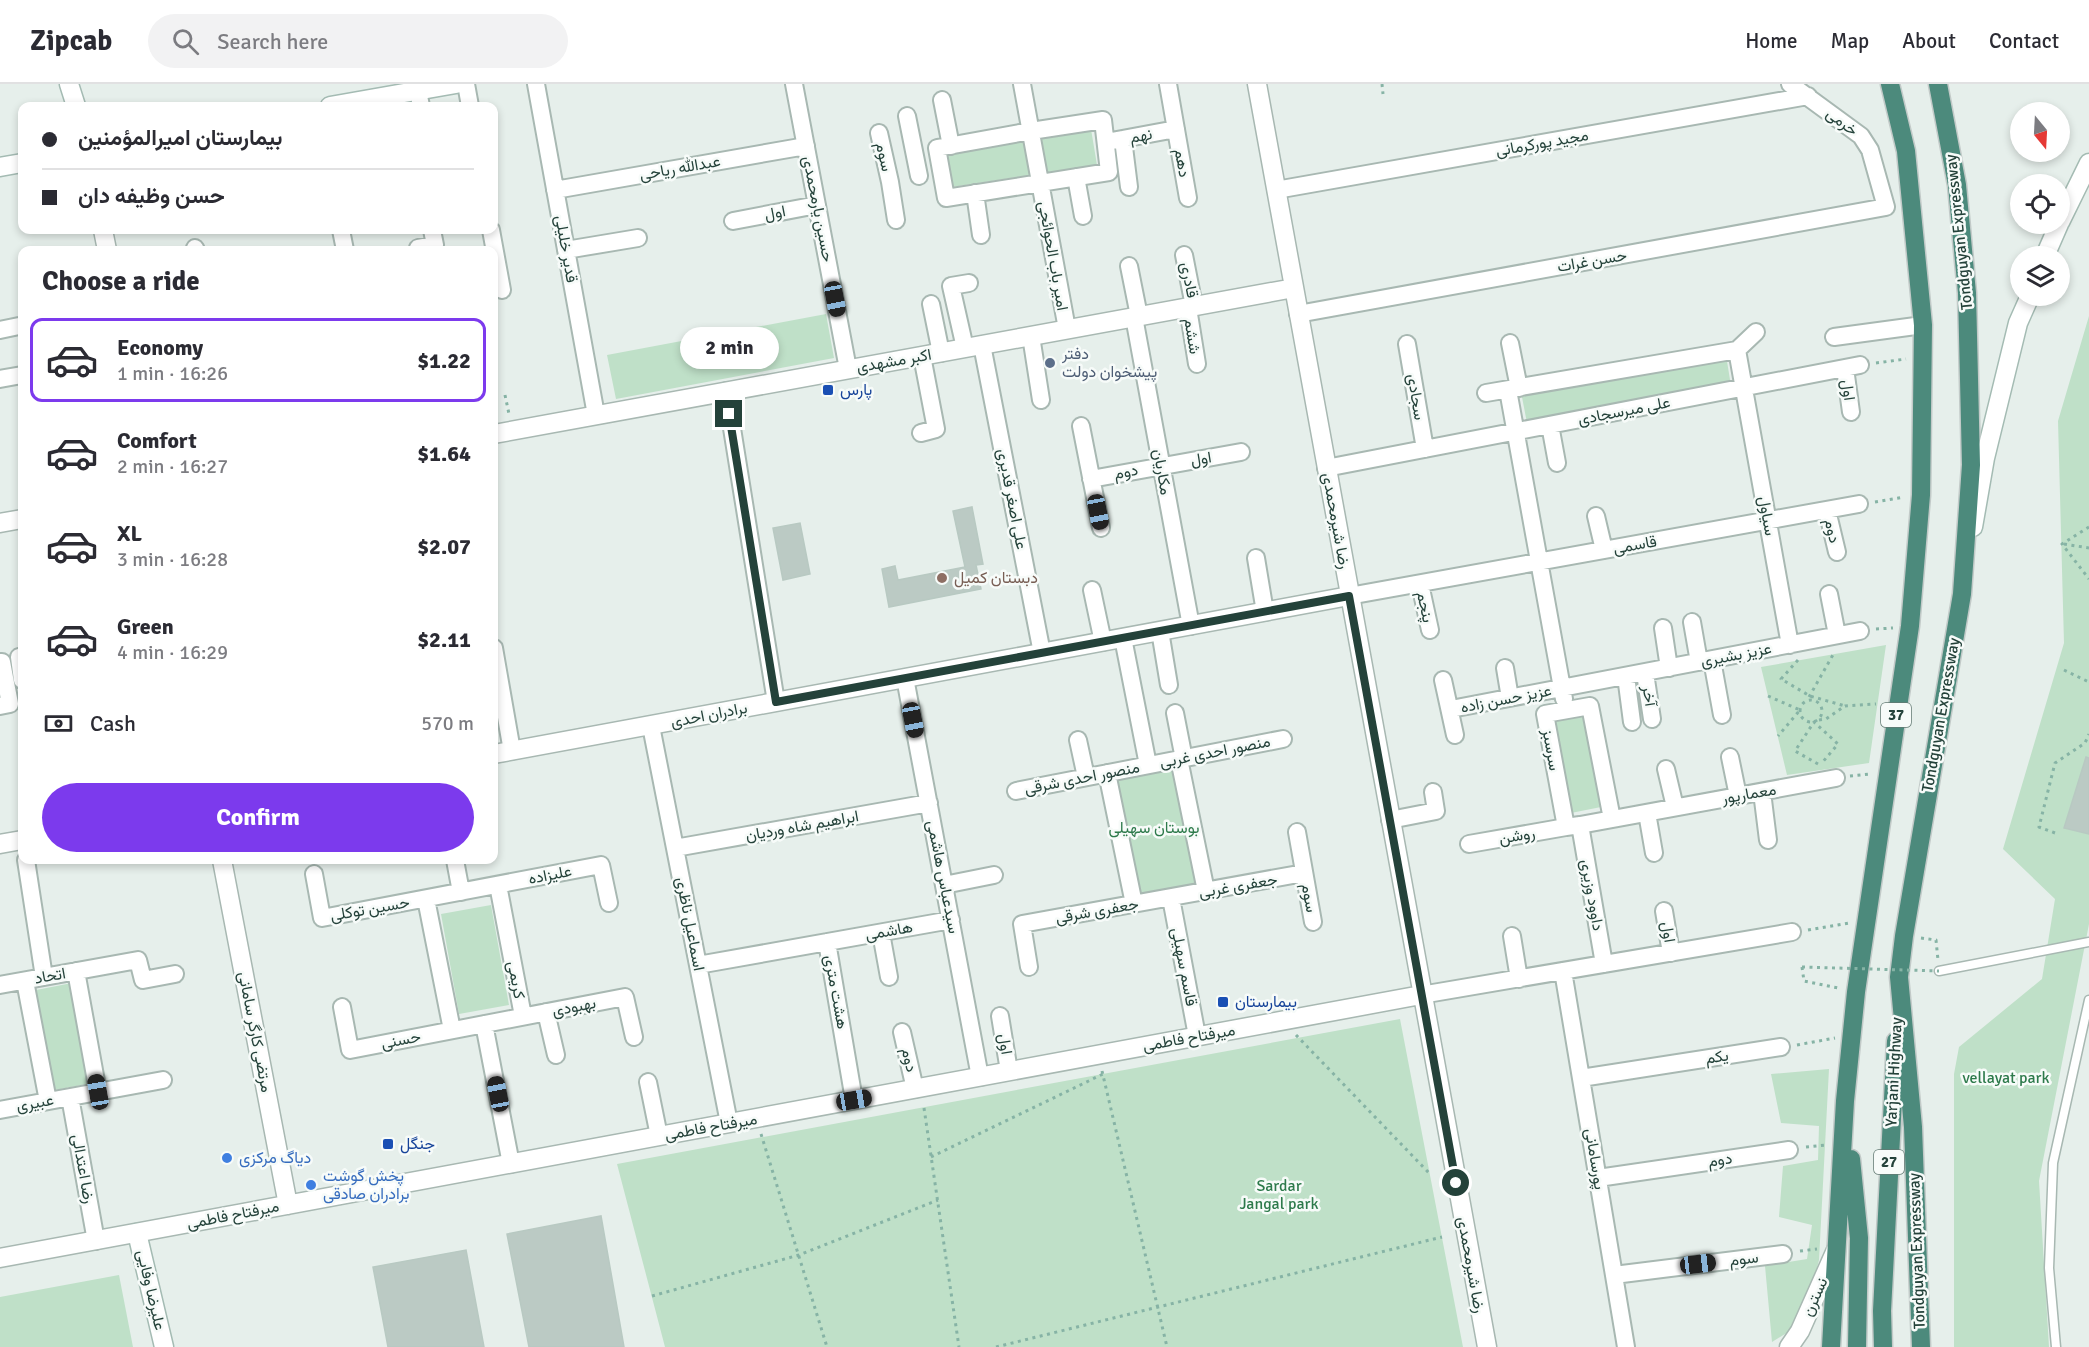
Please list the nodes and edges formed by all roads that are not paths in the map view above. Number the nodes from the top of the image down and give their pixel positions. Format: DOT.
graph roads {
  1 [pos="69,84"];
  2 [pos="456,84"];
  3 [pos="466,84"];
  4 [pos="536,84"];
  5 [pos="794,84"];
  6 [pos="1022,84"];
  7 [pos="1168,84"];
  8 [pos="1257,84"];
  9 [pos="1790,84"];
  10 [pos="1889,84"];
  11 [pos="1938,84"];
  12 [pos="1808,96"];
  13 [pos="420,99"];
  14 [pos="942,100"];
  15 [pos="75,102"];
  16 [pos="381,102"];
  17 [pos="469,102"];
  18 [pos="907,116"];
  19 [pos="1176,129"];
  20 [pos="1031,131"];
  21 [pos="879,133"];
  22 [pos="1123,139"];
  23 [pos="1106,142"];
  24 [pos="806,146"];
  25 [pos="951,146"];
  26 [pos="2089,163"];
  27 [pos="18,164"];
  28 [pos="0,167"];
  29 [pos="941,172"];
  30 [pos="919,176"];
  31 [pos="1076,177"];
  32 [pos="890,182"];
  33 [pos="1040,182"];
  34 [pos="1130,187"];
  35 [pos="555,190"];
  36 [pos="1276,190"];
  37 [pos="975,193"];
  38 [pos="1188,198"];
  39 [pos="2070,201"];
  40 [pos="817,205"];
  41 [pos="1886,207"];
  42 [pos="1083,216"];
  43 [pos="896,220"];
  44 [pos="734,222"];
  45 [pos="433,234"];
  46 [pos="981,235"];
  47 [pos="638,238"];
  48 [pos="431,246"];
  49 [pos="566,250"];
  50 [pos="1184,255"];
  51 [pos="1129,266"];
  52 [pos="498,274"];
  53 [pos="969,283"];
  54 [pos="1294,288"];
  55 [pos="501,290"];
  56 [pos="931,304"];
  57 [pos="2026,306"];
  58 [pos="1191,307"];
  59 [pos="1298,314"];
  60 [pos="1137,317"];
  61 [pos="1923,325"];
  62 [pos="18,327"];
  63 [pos="1067,329"];
  64 [pos="0,330"];
  65 [pos="1756,332"];
  66 [pos="1031,336"];
  67 [pos="1834,337"];
  68 [pos="1510,343"];
  69 [pos="1407,344"];
  70 [pos="974,346"];
  71 [pos="1737,350"];
  72 [pos="941,352"];
  73 [pos="922,356"];
  74 [pos="1197,364"];
  75 [pos="1852,367"];
  76 [pos="848,369"];
  77 [pos="18,376"];
  78 [pos="0,379"];
  79 [pos="1743,388"];
  80 [pos="1513,389"];
  81 [pos="726,392"];
  82 [pos="1486,393"];
  83 [pos="1041,400"];
  84 [pos="1851,412"];
  85 [pos="596,415"];
  86 [pos="1550,425"];
  87 [pos="1081,426"];
  88 [pos="935,430"];
  89 [pos="1516,431"];
  90 [pos="498,433"];
  91 [pos="1425,449"];
  92 [pos="1241,452"];
  93 [pos="1557,463"];
  94 [pos="1161,465"];
  95 [pos="1326,468"];
  96 [pos="1091,479"];
  97 [pos="1858,504"];
  98 [pos="1827,510"];
  99 [pos="1596,516"];
  100 [pos="18,520"];
  101 [pos="1767,521"];
  102 [pos="0,524"];
  103 [pos="1101,528"];
  104 [pos="1604,550"];
  105 [pos="1837,552"];
  106 [pos="1256,558"];
  107 [pos="1539,562"];
  108 [pos="1420,584"];
  109 [pos="1092,590"];
  110 [pos="1829,594"];
  111 [pos="1962,594"];
  112 [pos="1349,596"];
  113 [pos="1265,612"];
  114 [pos="1692,622"];
  115 [pos="1191,626"];
  116 [pos="1663,628"];
  117 [pos="1430,630"];
  118 [pos="1860,631"];
  119 [pos="1160,632"];
  120 [pos="1837,635"];
  121 [pos="1123,638"];
  122 [pos="1103,642"];
  123 [pos="1790,645"];
  124 [pos="1042,653"];
  125 [pos="1705,661"];
  126 [pos="0,662"];
  127 [pos="1505,668"];
  128 [pos="1669,668"];
  129 [pos="498,671"];
  130 [pos="1645,672"];
  131 [pos="1626,676"];
  132 [pos="905,678"];
  133 [pos="1443,680"];
  134 [pos="17,681"];
  135 [pos="1169,685"];
  136 [pos="1562,688"];
  137 [pos="1510,698"];
  138 [pos="776,702"];
  139 [pos="0,706"];
  140 [pos="1450,709"];
  141 [pos="1565,710"];
  142 [pos="1174,713"];
  143 [pos="1722,715"];
  144 [pos="1652,719"];
  145 [pos="1632,723"];
  146 [pos="651,726"];
  147 [pos="1455,735"];
  148 [pos="1078,740"];
  149 [pos="1283,740"];
  150 [pos="512,751"];
  151 [pos="498,753"];
  152 [pos="1730,757"];
  153 [pos="1182,759"];
  154 [pos="1148,765"];
  155 [pos="1666,769"];
  156 [pos="1107,773"];
  157 [pos="1086,777"];
  158 [pos="1836,778"];
  159 [pos="1016,791"];
  160 [pos="1433,792"];
  161 [pos="1762,792"];
  162 [pos="1738,796"];
  163 [pos="929,804"];
  164 [pos="1676,807"];
  165 [pos="1647,813"];
  166 [pos="1612,819"];
  167 [pos="1390,820"];
  168 [pos="1573,826"];
  169 [pos="1297,832"];
  170 [pos="1768,840"];
  171 [pos="18,841"];
  172 [pos="0,844"];
  173 [pos="1469,844"];
  174 [pos="675,848"];
  175 [pos="1654,853"];
  176 [pos="27,864"];
  177 [pos="223,864"];
  178 [pos="456,864"];
  179 [pos="1304,873"];
  180 [pos="314,874"];
  181 [pos="994,875"];
  182 [pos="498,885"];
  183 [pos="944,885"];
  184 [pos="1206,891"];
  185 [pos="460,892"];
  186 [pos="1171,898"];
  187 [pos="426,899"];
  188 [pos="609,903"];
  189 [pos="1134,904"];
  190 [pos="1664,911"];
  191 [pos="951,920"];
  192 [pos="1313,922"];
  193 [pos="881,933"];
  194 [pos="1791,933"];
  195 [pos="1512,936"];
  196 [pos="827,942"];
  197 [pos="2089,942"];
  198 [pos="1671,953"];
  199 [pos="1604,964"];
  200 [pos="698,965"];
  201 [pos="1029,967"];
  202 [pos="76,971"];
  203 [pos="1563,971"];
  204 [pos="1939,971"];
  205 [pos="175,974"];
  206 [pos="44,977"];
  207 [pos="889,977"];
  208 [pos="1899,977"];
  209 [pos="1519,979"];
  210 [pos="25,981"];
  211 [pos="0,985"];
  212 [pos="1422,995"];
  213 [pos="2089,999"];
  214 [pos="342,1007"];
  215 [pos="546,1012"];
  216 [pos="523,1016"];
  217 [pos="1000,1016"];
  218 [pos="484,1024"];
  219 [pos="452,1030"];
  220 [pos="902,1032"];
  221 [pos="634,1036"];
  222 [pos="1197,1036"];
  223 [pos="1780,1047"];
  224 [pos="556,1055"];
  225 [pos="1009,1071"];
  226 [pos="980,1077"];
  227 [pos="1581,1078"];
  228 [pos="163,1080"];
  229 [pos="648,1082"];
  230 [pos="915,1089"];
  231 [pos="98,1092"];
  232 [pos="70,1097"];
  233 [pos="854,1100"];
  234 [pos="48,1101"];
  235 [pos="1845,1101"];
  236 [pos="0,1110"];
  237 [pos="729,1123"];
  238 [pos="659,1136"];
  239 [pos="1789,1150"];
  240 [pos="511,1164"];
  241 [pos="1598,1178"];
  242 [pos="288,1205"];
  243 [pos="137,1233"];
  244 [pos="96,1240"];
  245 [pos="1838,1246"];
  246 [pos="1783,1254"];
  247 [pos="0,1258"];
  248 [pos="1614,1275"];
  249 [pos="164,1347"];
  250 [pos="1486,1347"];
  251 [pos="1626,1347"];
  252 [pos="1789,1347"];
  253 [pos="1831,1347"];
  254 [pos="1857,1347"];
  255 [pos="1883,1347"];
  256 [pos="1921,1347"];
  257 [pos="2056,1347"];
  1 -- 15 [label="street"];
  2 -- 13 [label="street"];
  3 -- 17 [label="street"];
  4 -- 35 [label="street, قدیر خلیلی"];
  5 -- 24 [label="street, حسین یارمحمدی"];
  6 -- 20 [label="street"];
  7 -- 19 [label="street, دهم"];
  8 -- 36 [label="street, رضا شیرمحمدی"];
  9 -- 12 [label="street, خرمی"];
  10 -- 61 [label="highway, 37"];
  11 -- 111 [label="highway, Tondguyan Expressway"];
  12 -- 36 [label="street, مجید پورکرمانی"];
  12 -- 41 [label="street, خرمی"];
  13 -- 16 [label="street"];
  14 -- 25 [label="street"];
  18 -- 30 [label="street"];
  19 -- 22 [label="street, نهم"];
  19 -- 38 [label="street, دهم"];
  20 -- 23 [label="street"];
  20 -- 25 [label="street"];
  20 -- 33 [label="street, امیر باب الحوائجی"];
  21 -- 32 [label="street, سوم"];
  22 -- 23 [label="street, نهم"];
  22 -- 34 [label="street"];
  23 -- 31 [label="street"];
  24 -- 35 [label="street, عبدالله ریاحی"];
  24 -- 40 [label="street, حسین یارمحمدی"];
  25 -- 29 [label="street"];
  26 -- 39 [label="street"];
  27 -- 28 [label="street"];
  29 -- 30 [label="street"];
  29 -- 37 [label="street"];
  30 -- 32 [label="street"];
  31 -- 33 [label="street"];
  31 -- 42 [label="street"];
  32 -- 43 [label="street, سوم"];
  33 -- 37 [label="street"];
  33 -- 63 [label="street, امیر باب الحوائجی"];
  35 -- 49 [label="street, قدیر خلیلی"];
  36 -- 54 [label="street, رضا شیرمحمدی"];
  37 -- 46 [label="street"];
  40 -- 44 [label="street, اول"];
  40 -- 76 [label="street, حسین یارمحمدی"];
  41 -- 59 [label="street, حسن غرات"];
  45 -- 48 [label="street"];
  47 -- 49 [label="street"];
  49 -- 85 [label="street, قدیر خلیلی"];
  50 -- 58 [label="street, قادری"];
  51 -- 60 [label="street, مکاریان"];
  52 -- 55 [label="street"];
  53 -- 70 [label="street, علی اصغر قدیری"];
  54 -- 58 [label="street, اکبر مشهدی"];
  54 -- 59 [label="street, رضا شیرمحمدی"];
  56 -- 72 [label="street"];
  57 -- 111 [label="street"];
  58 -- 60 [label="street, اکبر مشهدی"];
  58 -- 74 [label="street, ششم"];
  59 -- 95 [label="street, رضا شیرمحمدی"];
  60 -- 63 [label="street, اکبر مشهدی"];
  60 -- 94 [label="street, مکاریان"];
  61 -- 67 [label="street"];
  61 -- 235 [label="highway, 37"];
  62 -- 64 [label="street"];
  63 -- 66 [label="street, اکبر مشهدی"];
  65 -- 71 [label="street"];
  66 -- 70 [label="street, اکبر مشهدی"];
  66 -- 83 [label="street"];
  68 -- 80 [label="street"];
  69 -- 91 [label="street, سجادی"];
  70 -- 72 [label="street, اکبر مشهدی"];
  70 -- 124 [label="street, علی اصغر قدیری"];
  71 -- 79 [label="street, سیاول"];
  71 -- 80 [label="street"];
  72 -- 73 [label="street, اکبر مشهدی"];
  73 -- 76 [label="street, اکبر مشهدی"];
  73 -- 88 [label="street"];
  75 -- 79 [label="street, علی میرسجادی"];
  75 -- 84 [label="street, اول"];
  76 -- 81 [label="street, اکبر مشهدی"];
  77 -- 78 [label="street"];
  79 -- 86 [label="street, علی میرسجادی"];
  79 -- 101 [label="street, سیاول"];
  80 -- 82 [label="street"];
  80 -- 89 [label="street"];
  81 -- 85 [label="street, اکبر مشهدی"];
  81 -- 138 [label="street"];
  85 -- 90 [label="street, اکبر مشهدی"];
  86 -- 89 [label="street, علی میرسجادی"];
  86 -- 93 [label="street"];
  87 -- 96 [label="street, دوم"];
  89 -- 91 [label="street, علی میرسجادی"];
  89 -- 107 [label="street"];
  91 -- 95 [label="street, علی میرسجادی"];
  92 -- 94 [label="street, اول"];
  94 -- 96 [label="street, دوم"];
  94 -- 115 [label="street, مکاریان"];
  95 -- 112 [label="street, رضا شیرمحمدی"];
  96 -- 103 [label="street, دوم"];
  97 -- 98 [label="street, قاسمی"];
  98 -- 101 [label="street, قاسمی"];
  98 -- 105 [label="street, دوم"];
  99 -- 104 [label="street"];
  100 -- 102 [label="street"];
  101 -- 104 [label="street, قاسمی"];
  101 -- 123 [label="street, سیاول"];
  104 -- 107 [label="street, قاسمی"];
  106 -- 113 [label="street"];
  107 -- 108 [label="street, قاسمی"];
  107 -- 136 [label="street"];
  108 -- 112 [label="street, قاسمی"];
  108 -- 117 [label="street, پنجم"];
  109 -- 122 [label="street"];
  110 -- 120 [label="street"];
  111 -- 208 [label="highway, Tondguyan Expressway"];
  112 -- 113 [label="street, برادران احدی"];
  112 -- 167 [label="street, رضا شیرمحمدی"];
  113 -- 115 [label="street, برادران احدی"];
  114 -- 125 [label="street"];
  115 -- 119 [label="street, برادران احدی"];
  116 -- 128 [label="street"];
  118 -- 120 [label="street, عزیز بشیری"];
  119 -- 121 [label="street, برادران احدی"];
  119 -- 135 [label="street"];
  120 -- 123 [label="street, عزیز بشیری"];
  121 -- 122 [label="street, برادران احدی"];
  121 -- 154 [label="street"];
  122 -- 124 [label="street, برادران احدی"];
  123 -- 125 [label="street, عزیز بشیری"];
  124 -- 132 [label="street, برادران احدی"];
  125 -- 128 [label="street, عزیز بشیری"];
  125 -- 143 [label="street"];
  126 -- 134 [label="street"];
  127 -- 137 [label="street"];
  128 -- 130 [label="street, عزیز بشیری"];
  129 -- 150 [label="street"];
  130 -- 131 [label="street, عزیز بشیری"];
  130 -- 144 [label="street, آخر"];
  131 -- 136 [label="street, عزیز بشیری"];
  131 -- 145 [label="street"];
  132 -- 138 [label="street, برادران احدی"];
  132 -- 163 [label="street, سیدعباس هاشمی"];
  133 -- 140 [label="street"];
  134 -- 139 [label="street"];
  136 -- 137 [label="street, عزیز حسن زاده"];
  136 -- 141 [label="street"];
  137 -- 140 [label="street, عزیز حسن زاده"];
  138 -- 146 [label="street, برادران احدی"];
  140 -- 147 [label="street"];
  141 -- 166 [label="street, سرسبز"];
  141 -- 168 [label="street, سرسبز"];
  142 -- 153 [label="street"];
  146 -- 150 [label="street, برادران احدی"];
  146 -- 174 [label="street, اسماعیل ناظری"];
  148 -- 157 [label="street"];
  149 -- 153 [label="street, منصور احدی غربی"];
  150 -- 151 [label="street, برادران احدی"];
  152 -- 162 [label="street"];
  153 -- 154 [label="street, منصور احدی غربی"];
  153 -- 184 [label="street"];
  154 -- 156 [label="street, منصور احدی شرقی"];
  155 -- 164 [label="street"];
  156 -- 157 [label="street, منصور احدی شرقی"];
  156 -- 189 [label="street"];
  157 -- 159 [label="street, منصور احدی شرقی"];
  158 -- 161 [label="street, معمارپور"];
  160 -- 167 [label="street"];
  161 -- 162 [label="street, معمارپور"];
  161 -- 170 [label="street"];
  162 -- 164 [label="street, معمارپور"];
  163 -- 174 [label="street, ابراهیم شاه وردیان"];
  163 -- 183 [label="street, سیدعباس هاشمی"];
  164 -- 165 [label="street, معمارپور"];
  165 -- 166 [label="street, معمارپور"];
  165 -- 175 [label="street"];
  166 -- 168 [label="street"];
  167 -- 212 [label="street, رضا شیرمحمدی"];
  168 -- 173 [label="street, روشن"];
  168 -- 199 [label="street, داوود وزیری"];
  169 -- 179 [label="street, سوم"];
  171 -- 172 [label="street"];
  174 -- 200 [label="street, اسماعیل ناظری"];
  176 -- 206 [label="street"];
  177 -- 242 [label="street, مرتضی کارگر سامانی"];
  178 -- 185 [label="street"];
  179 -- 184 [label="street, جعفری غربی"];
  179 -- 192 [label="street, سوم"];
  180 -- 187 [label="street, حسین توکلی"];
  181 -- 183 [label="street"];
  182 -- 185 [label="street"];
  182 -- 188 [label="street, علیزاده"];
  182 -- 216 [label="street, کریمی"];
  183 -- 191 [label="street, سیدعباس هاشمی"];
  184 -- 186 [label="street, جعفری غربی"];
  185 -- 187 [label="street"];
  186 -- 189 [label="street, جعفری شرقی"];
  186 -- 222 [label="street, قاسم سهیلی"];
  187 -- 219 [label="street"];
  189 -- 201 [label="street, جعفری شرقی"];
  190 -- 198 [label="street, اول"];
  191 -- 193 [label="street, هاشمی"];
  191 -- 226 [label="street, سیدعباس هاشمی"];
  193 -- 196 [label="street, هاشمی"];
  193 -- 207 [label="street"];
  194 -- 198 [label="street"];
  195 -- 209 [label="street"];
  196 -- 200 [label="street, هشت متری"];
  196 -- 233 [label="street, هشت متری"];
  197 -- 204 [label="lane"];
  198 -- 199 [label="street"];
  199 -- 203 [label="street"];
  200 -- 237 [label="street, اسماعیل ناظری"];
  202 -- 205 [label="street"];
  202 -- 206 [label="street, اتحاد"];
  202 -- 231 [label="street, اتحاد"];
  203 -- 209 [label="street"];
  203 -- 227 [label="street, پورسامانی"];
  206 -- 210 [label="street, اتحاد"];
  208 -- 255 [label="highway, Yarjani Highway / 27"];
  208 -- 256 [label="highway, Tondguyan Expressway"];
  209 -- 212 [label="street"];
  210 -- 211 [label="street"];
  210 -- 234 [label="street, اتحاد"];
  212 -- 222 [label="street, میرفتاح فاطمی"];
  212 -- 250 [label="street, رضا شیرمحمدی"];
  213 -- 257 [label="lane"];
  214 -- 219 [label="street, حسنی"];
  215 -- 216 [label="street, بهبودی"];
  215 -- 221 [label="street, بهبودی"];
  215 -- 224 [label="street"];
  216 -- 218 [label="street, کریمی"];
  217 -- 225 [label="street, اول"];
  218 -- 219 [label="street, کریمی"];
  218 -- 240 [label="street"];
  220 -- 230 [label="street, دوم"];
  222 -- 225 [label="street, میرفتاح فاطمی"];
  223 -- 227 [label="street, یکم"];
  225 -- 226 [label="street, میرفتاح فاطمی"];
  226 -- 230 [label="street, میرفتاح فاطمی"];
  227 -- 241 [label="street, پورسامانی"];
  228 -- 231 [label="street, عبیری"];
  229 -- 238 [label="street"];
  230 -- 233 [label="street, میرفتاح فاطمی"];
  231 -- 232 [label="street, عبیری"];
  232 -- 234 [label="street, عبیری"];
  232 -- 244 [label="street, رضا اعتدالی"];
  233 -- 237 [label="street, میرفتاح فاطمی"];
  234 -- 236 [label="street, عبیری"];
  235 -- 245 [label="highway, 37"];
  235 -- 254 [label="highway"];
  237 -- 238 [label="street, میرفتاح فاطمی"];
  238 -- 240 [label="street, میرفتاح فاطمی"];
  239 -- 241 [label="street, دوم"];
  240 -- 242 [label="street, میرفتاح فاطمی"];
  241 -- 248 [label="street, پورسامانی"];
  242 -- 243 [label="street, میرفتاح فاطمی"];
  243 -- 244 [label="street, میرفتاح فاطمی"];
  243 -- 249 [label="street, علیرضا وفایی"];
  244 -- 247 [label="street, میرفتاح فاطمی"];
  245 -- 252 [label="street, نسترن"];
  245 -- 253 [label="highway, 37"];
  246 -- 248 [label="street, سوم"];
  248 -- 251 [label="street, پورسامانی"];
}
